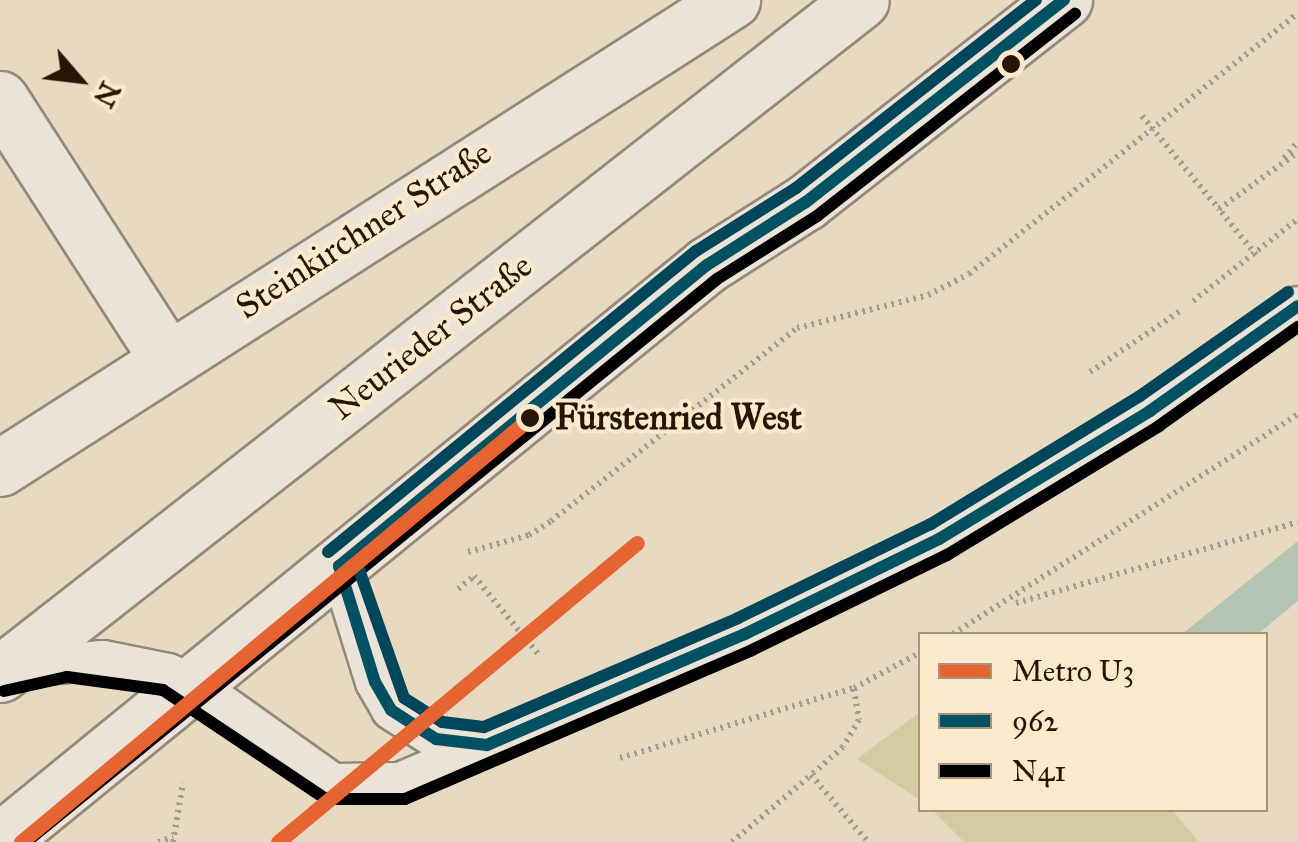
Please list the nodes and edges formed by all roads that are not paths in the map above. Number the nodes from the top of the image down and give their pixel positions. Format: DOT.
graph roads {
  1 [pos="732,0"];
  2 [pos="861,0"];
  3 [pos="1064,0"];
  4 [pos="0,99"];
  5 [pos="1298,306"];
  6 [pos="166,357"];
  7 [pos="0,468"];
  8 [pos="339,566"];
  9 [pos="3,671"];
  10 [pos="194,684"];
  11 [pos="486,745"];
  12 [pos="0,841"];
  1 -- 6 [label="main road, Steinkirchner Straße"];
  2 -- 9 [label="main road, Neurieder Straße"];
  3 -- 8 [label="main road"];
  4 -- 6 [label="main road"];
  5 -- 11 [label="lane"];
  6 -- 7 [label="main road, Steinkirchner Straße"];
  8 -- 10 [label="main road"];
  8 -- 11 [label="lane"];
  9 -- 10 [label="lane"];
  10 -- 11 [label="lane"];
  10 -- 12 [label="main road"];
}
